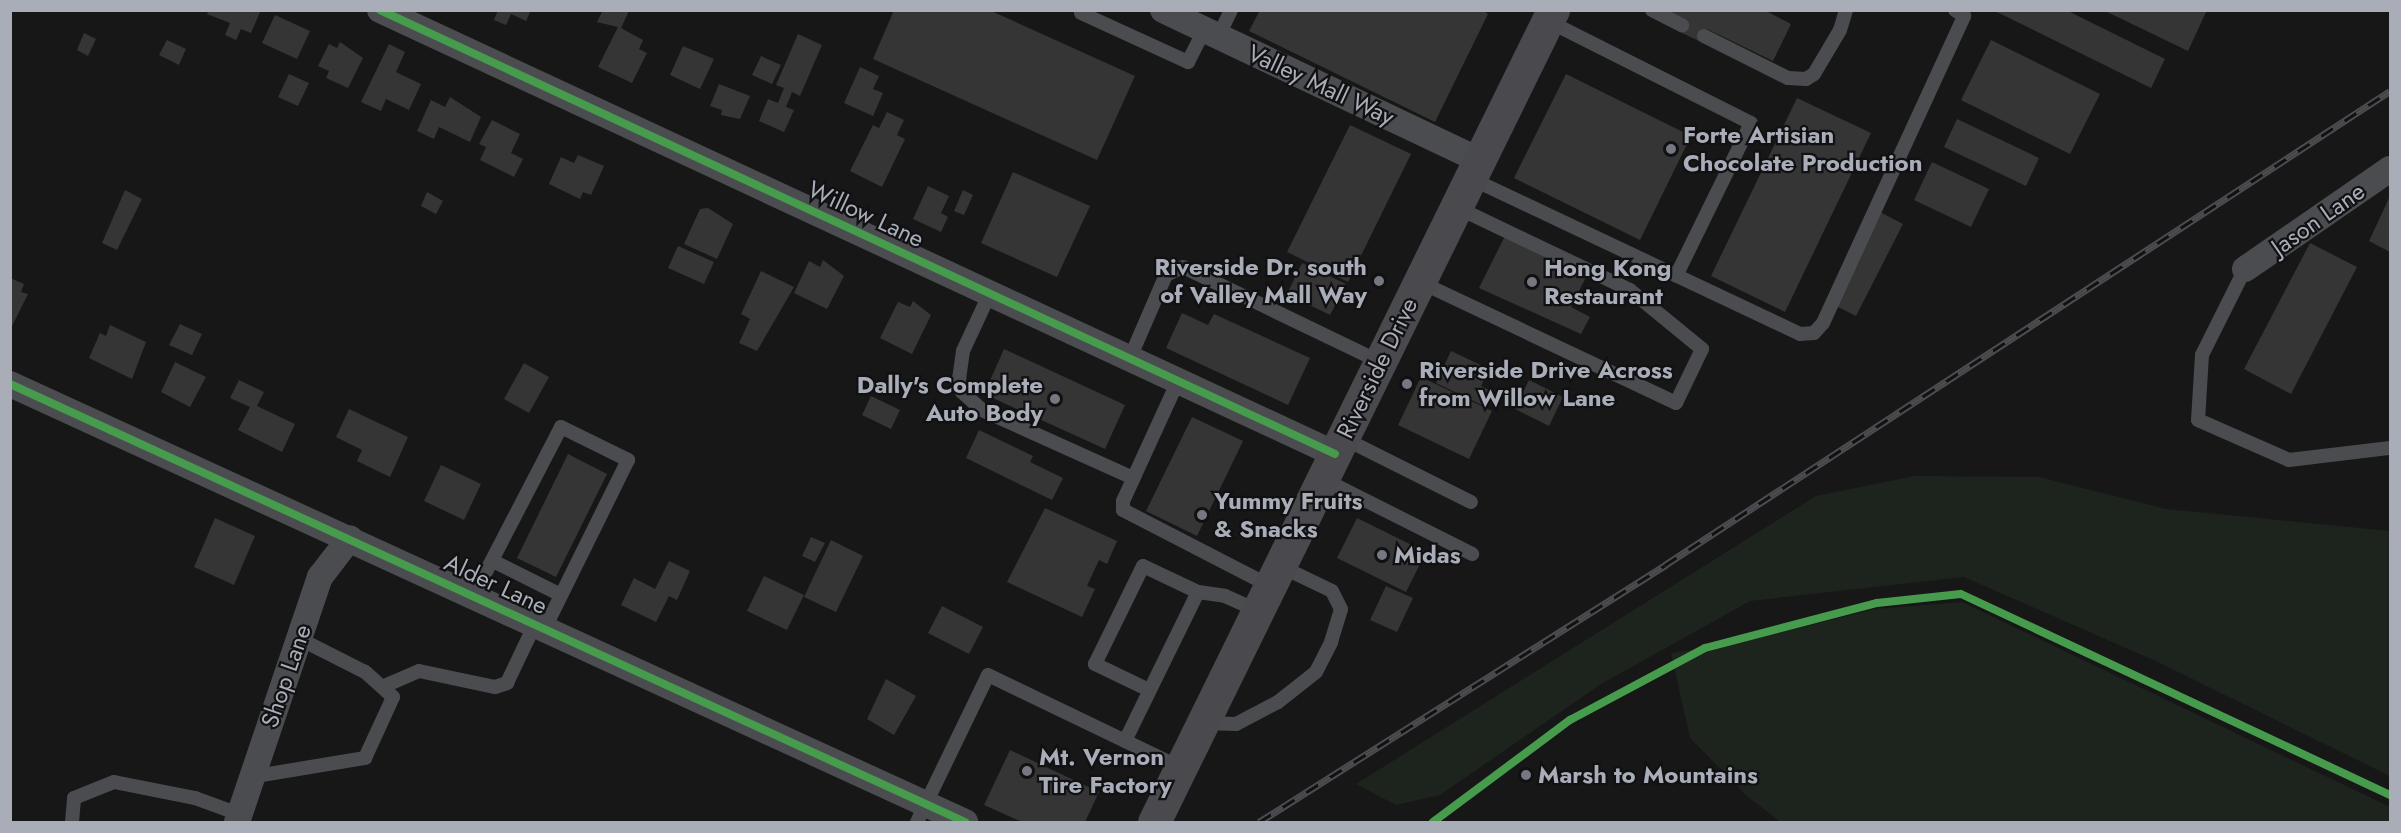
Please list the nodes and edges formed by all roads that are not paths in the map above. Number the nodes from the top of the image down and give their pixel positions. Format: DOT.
graph roads {
  1 [pos="380,10"];
  2 [pos="1163,10"];
  3 [pos="1231,10"];
  4 [pos="1652,10"];
  5 [pos="1846,10"];
  6 [pos="1954,10"];
  7 [pos="1080,11"];
  8 [pos="1550,16"];
  9 [pos="1682,25"];
  10 [pos="1211,33"];
  11 [pos="1704,36"];
  12 [pos="1475,169"];
  13 [pos="2391,169"];
  14 [pos="1456,207"];
  15 [pos="2245,269"];
  16 [pos="1676,276"];
  17 [pos="1420,282"];
  18 [pos="990,293"];
  19 [pos="1130,358"];
  20 [pos="1380,362"];
  21 [pos="1178,381"];
  22 [pos="10,384"];
  23 [pos="2391,448"];
  24 [pos="1334,457"];
  25 [pos="1133,478"];
  26 [pos="1471,502"];
  27 [pos="350,538"];
  28 [pos="1472,554"];
  29 [pos="493,561"];
  30 [pos="1269,588"];
  31 [pos="1198,592"];
  32 [pos="561,595"];
  33 [pos="474,596"];
  34 [pos="540,626"];
  35 [pos="300,639"];
  36 [pos="382,687"];
  37 [pos="1149,690"];
  38 [pos="1203,723"];
  39 [pos="1125,741"];
  40 [pos="1181,768"];
  41 [pos="250,777"];
  42 [pos="921,813"];
  43 [pos="238,818"];
  44 [pos="72,822"];
  45 [pos="965,822"];
  46 [pos="1154,822"];
  1 -- 18 [label="street, Willow Lane"];
  2 -- 10 [label="street, Valley Mall Way"];
  3 -- 10 [label="lane"];
  4 -- 9 [label="lane"];
  5 -- 11 [label="lane"];
  6 -- 16 [label="lane"];
  7 -- 10 [label="lane"];
  8 -- 12 [label="main road, Riverside Drive"];
  8 -- 16 [label="lane"];
  10 -- 12 [label="street, Valley Mall Way"];
  12 -- 14 [label="main road, Riverside Drive"];
  12 -- 16 [label="lane"];
  13 -- 15 [label="street, Jason Lane"];
  14 -- 17 [label="main road, Riverside Drive"];
  14 -- 17 [label="lane"];
  15 -- 23 [label="lane"];
  17 -- 20 [label="main road, Riverside Drive"];
  18 -- 19 [label="street, Willow Lane"];
  18 -- 25 [label="lane"];
  19 -- 20 [label="lane"];
  19 -- 21 [label="street, Willow Lane"];
  20 -- 24 [label="main road, Riverside Drive"];
  21 -- 24 [label="street, Willow Lane"];
  21 -- 25 [label="lane"];
  22 -- 27 [label="street, Alder Lane"];
  24 -- 26 [label="lane"];
  24 -- 28 [label="lane"];
  24 -- 30 [label="main road, Riverside Drive"];
  25 -- 30 [label="lane"];
  27 -- 33 [label="street, Alder Lane"];
  27 -- 35 [label="street, Shop Lane"];
  29 -- 32 [label="lane"];
  29 -- 32 [label="lane"];
  29 -- 33 [label="lane"];
  30 -- 31 [label="lane"];
  30 -- 38 [label="main road, Riverside Drive"];
  30 -- 38 [label="lane"];
  31 -- 37 [label="lane"];
  31 -- 37 [label="lane"];
  32 -- 34 [label="lane"];
  33 -- 34 [label="street, Alder Lane"];
  34 -- 36 [label="lane"];
  34 -- 42 [label="street, Alder Lane"];
  35 -- 36 [label="lane"];
  35 -- 41 [label="street, Shop Lane"];
  36 -- 41 [label="lane"];
  37 -- 39 [label="lane"];
  38 -- 40 [label="main road, Riverside Drive"];
  39 -- 40 [label="lane"];
  39 -- 42 [label="lane"];
  40 -- 46 [label="main road, Riverside Drive"];
  41 -- 43 [label="street, Shop Lane"];
  42 -- 45 [label="street, Alder Lane"];
  43 -- 44 [label="lane"];
}
